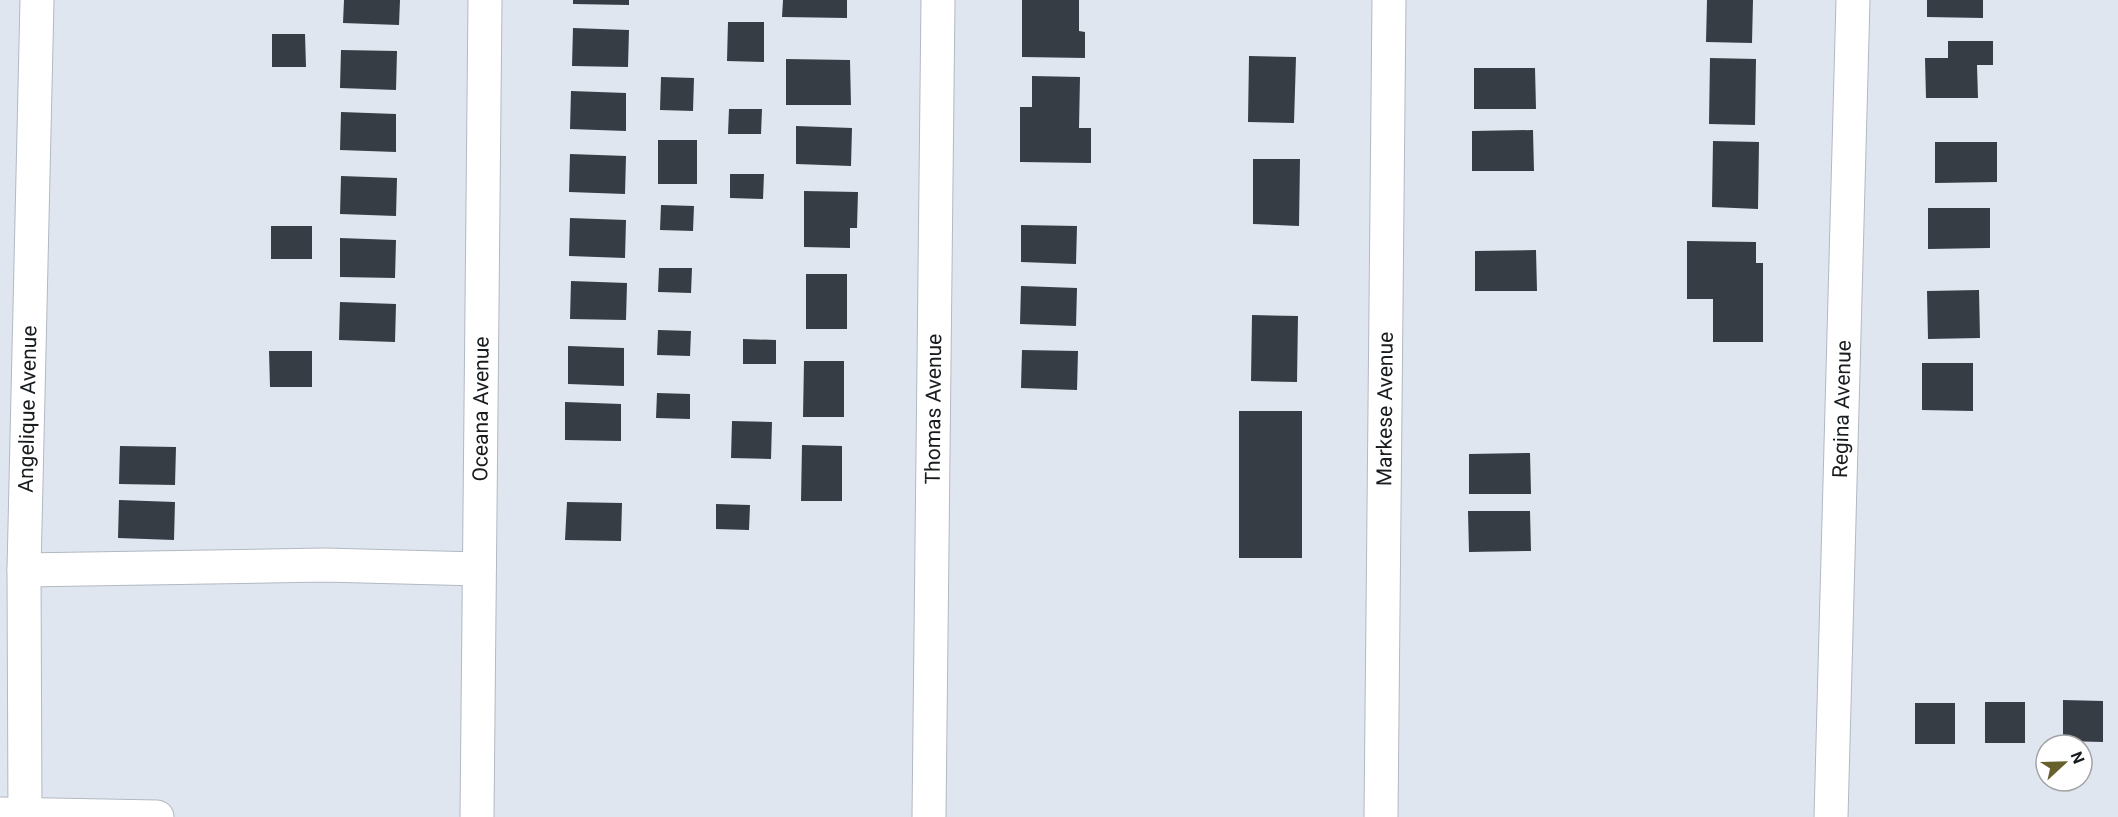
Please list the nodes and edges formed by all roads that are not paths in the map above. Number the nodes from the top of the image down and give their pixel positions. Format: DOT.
graph roads {
  1 [pos="37,0"];
  2 [pos="485,0"];
  3 [pos="938,0"];
  4 [pos="1389,0"];
  5 [pos="1853,0"];
  6 [pos="479,568"];
  7 [pos="24,570"];
  8 [pos="17,815"];
  9 [pos="157,817"];
  10 [pos="477,817"];
  11 [pos="929,817"];
  12 [pos="1381,817"];
  13 [pos="1831,817"];
  1 -- 7 [label="street, Angelique Avenue"];
  2 -- 6 [label="street, Oceana Avenue"];
  3 -- 11 [label="street, Thomas Avenue"];
  4 -- 12 [label="street, Markese Avenue"];
  5 -- 13 [label="street, Regina Avenue"];
  6 -- 7 [label="street"];
  6 -- 10 [label="street, Oceana Avenue"];
  7 -- 8 [label="street, Angelique Avenue"];
  8 -- 9 [label="street"];
}
